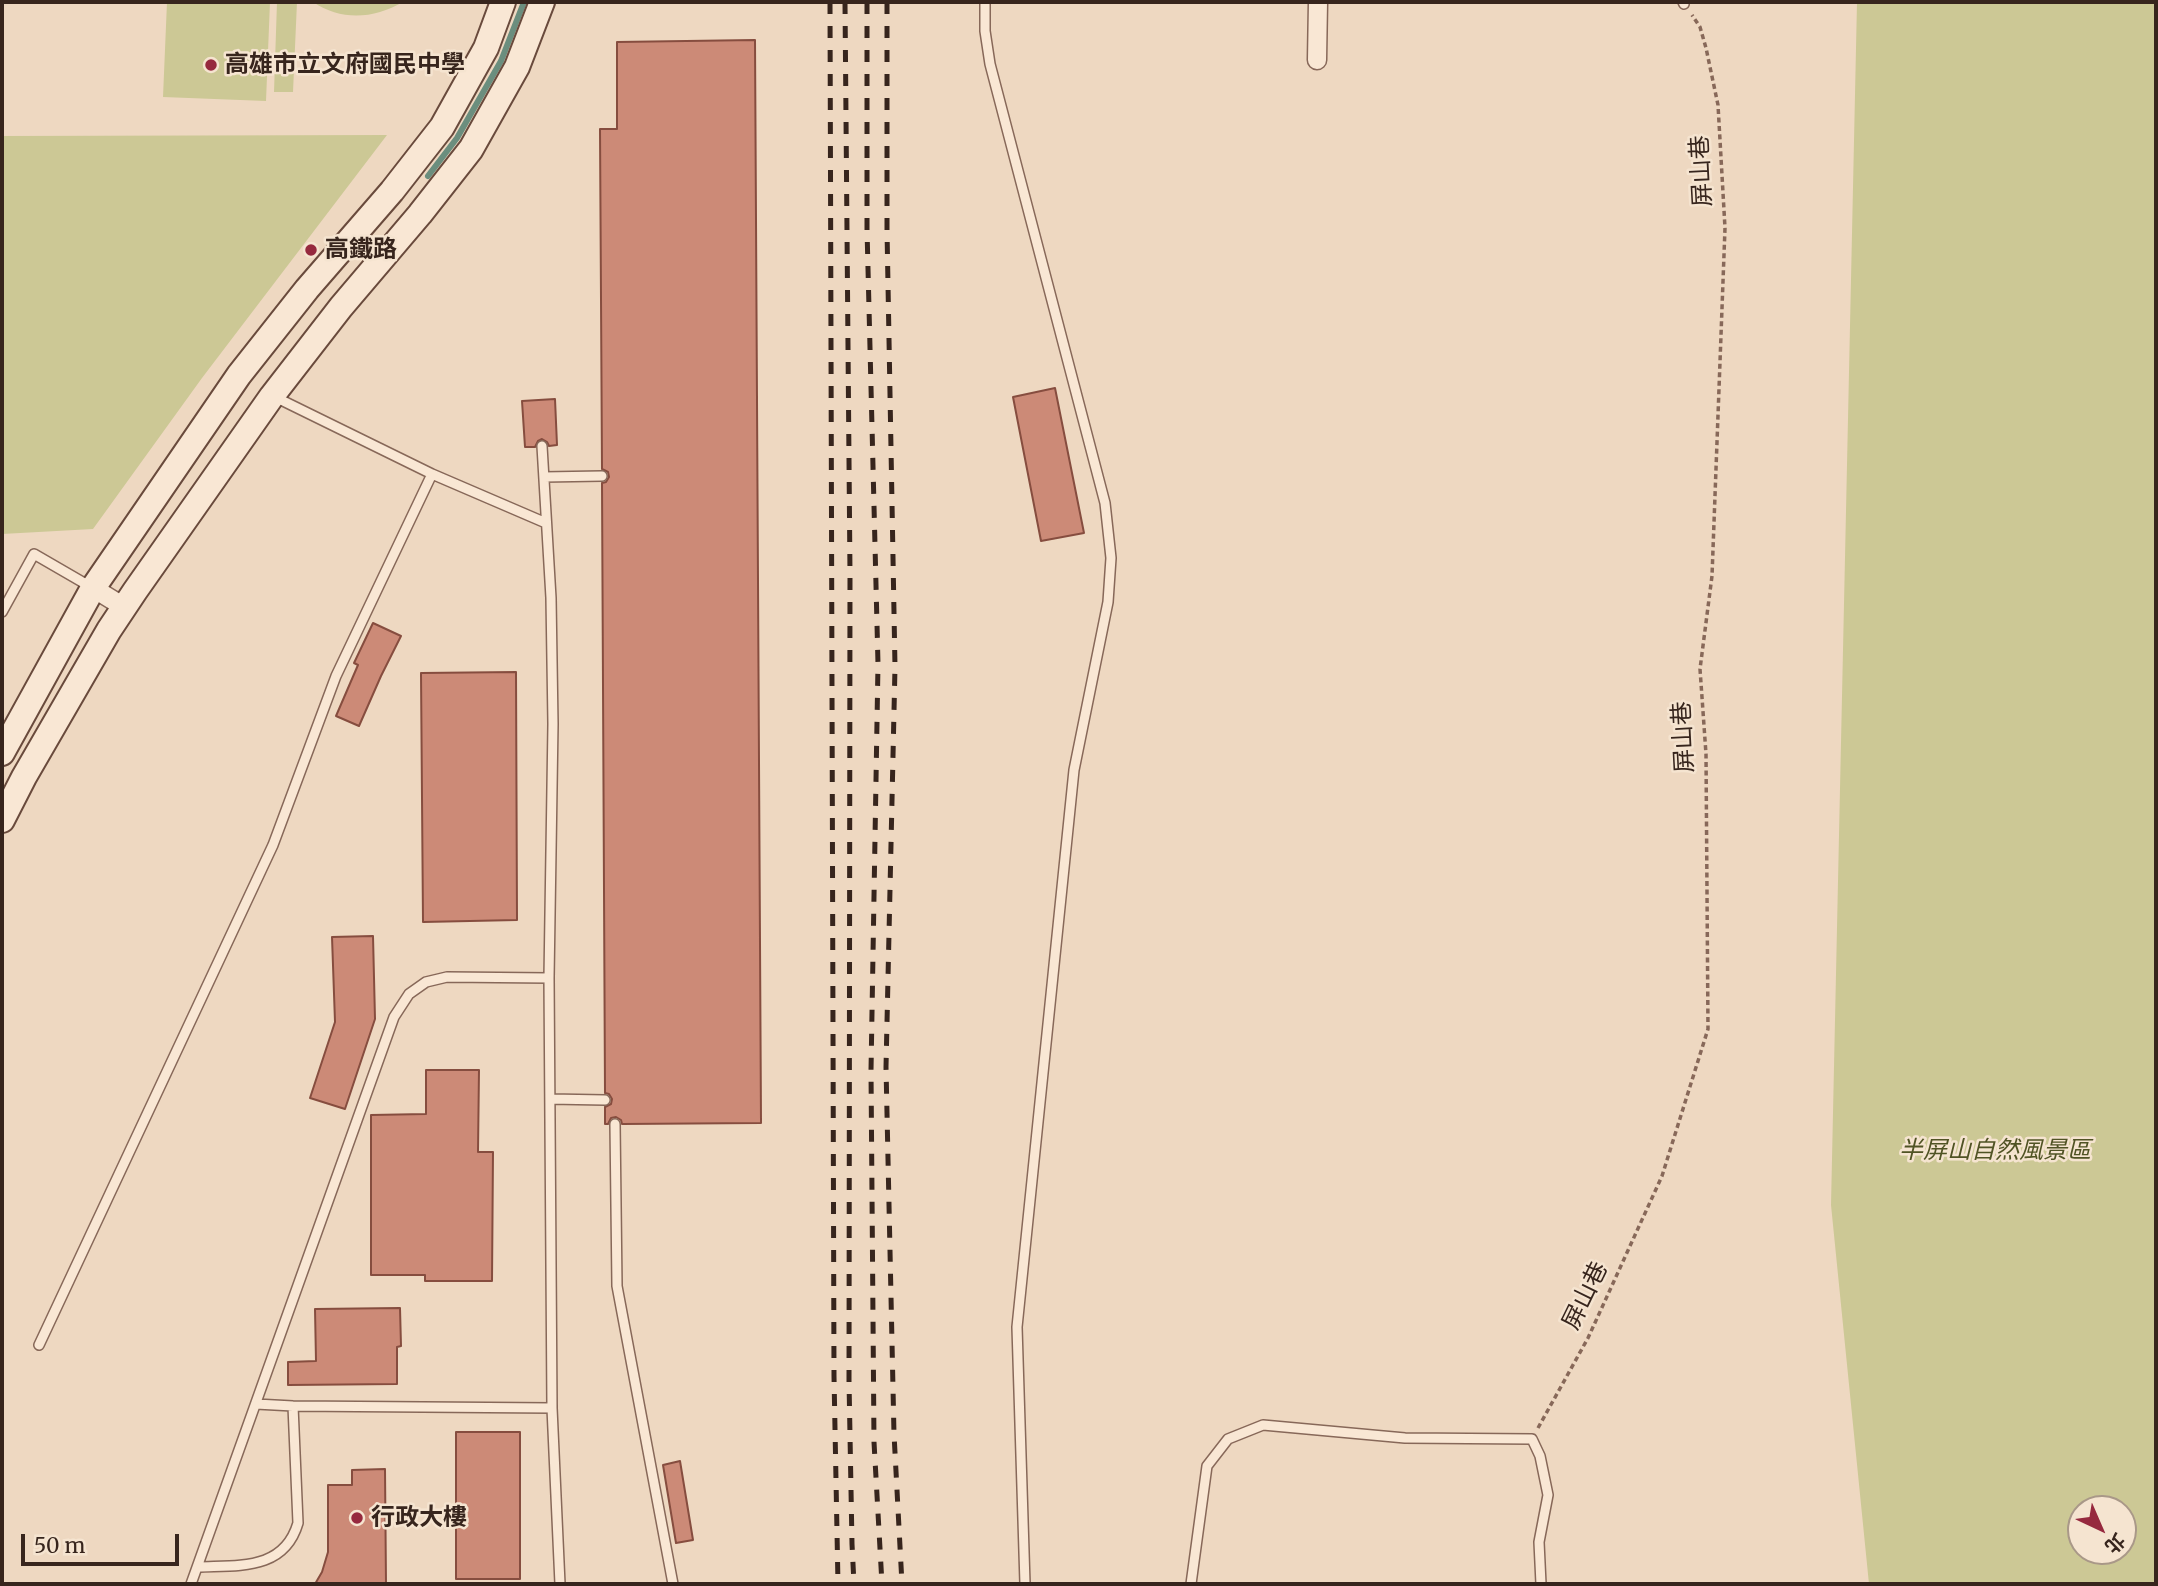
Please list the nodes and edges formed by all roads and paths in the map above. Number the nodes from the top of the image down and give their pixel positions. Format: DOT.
graph roads {
  1 [pos="503,2"];
  2 [pos="542,2"];
  3 [pos="985,2"];
  4 [pos="1318,2"];
  5 [pos="1684,3"];
  6 [pos="1318,60"];
  7 [pos="272,396"];
  8 [pos="542,446"];
  9 [pos="432,474"];
  10 [pos="544,477"];
  11 [pos="601,477"];
  12 [pos="546,523"];
  13 [pos="93,588"];
  14 [pos="124,607"];
  15 [pos="2,612"];
  16 [pos="2,753"];
  17 [pos="2,820"];
  18 [pos="549,978"];
  19 [pos="550,1099"];
  20 [pos="605,1100"];
  21 [pos="615,1124"];
  22 [pos="39,1345"];
  23 [pos="256,1404"];
  24 [pos="293,1406"];
  25 [pos="552,1408"];
  26 [pos="1532,1439"];
  27 [pos="198,1567"];
  28 [pos="191,1584"];
  29 [pos="560,1584"];
  30 [pos="673,1584"];
  31 [pos="1025,1584"];
  32 [pos="1191,1584"];
  33 [pos="1541,1584"];
  1 -- 13 [label="street"];
  2 -- 7 [label="street"];
  3 -- 31 [label="lane"];
  4 -- 6 [label="street"];
  5 -- 26 [label="path, 屏山巷"];
  7 -- 9 [label="lane"];
  7 -- 14 [label="street"];
  8 -- 10 [label="lane"];
  9 -- 12 [label="lane"];
  9 -- 22 [label="lane"];
  10 -- 11 [label="lane"];
  10 -- 12 [label="lane"];
  12 -- 18 [label="lane"];
  13 -- 14 [label="street"];
  13 -- 15 [label="lane"];
  13 -- 16 [label="street"];
  14 -- 17 [label="street"];
  18 -- 19 [label="lane"];
  18 -- 23 [label="lane"];
  19 -- 20 [label="lane"];
  19 -- 25 [label="lane"];
  21 -- 30 [label="lane"];
  23 -- 24 [label="lane"];
  23 -- 27 [label="lane"];
  24 -- 25 [label="lane"];
  24 -- 27 [label="lane"];
  25 -- 29 [label="lane"];
  26 -- 32 [label="lane"];
  26 -- 33 [label="lane"];
  27 -- 28 [label="lane"];
}
